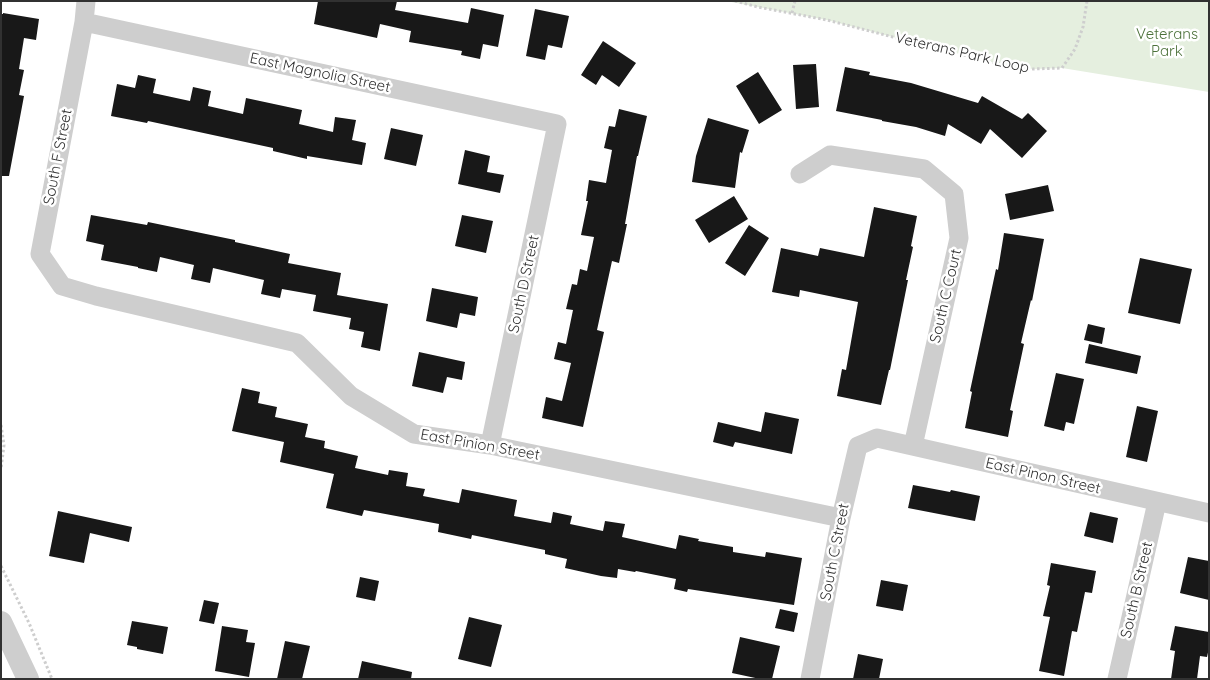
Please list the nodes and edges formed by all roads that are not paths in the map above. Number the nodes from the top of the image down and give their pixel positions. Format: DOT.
graph roads {
  1 [pos="86,1"];
  2 [pos="84,22"];
  3 [pos="557,124"];
  4 [pos="800,174"];
  5 [pos="62,286"];
  6 [pos="877,438"];
  7 [pos="490,445"];
  8 [pos="913,446"];
  9 [pos="1157,502"];
  10 [pos="1209,513"];
  11 [pos="841,518"];
  12 [pos="1,622"];
  13 [pos="28,679"];
  14 [pos="810,679"];
  15 [pos="1117,679"];
  1 -- 2 [label="street, South F Street"];
  2 -- 3 [label="street, East Magnolia Street"];
  2 -- 5 [label="street, South F Street"];
  3 -- 7 [label="street, South D Street"];
  4 -- 8 [label="street, South C Court"];
  5 -- 7 [label="street, East Pinion Street"];
  6 -- 8 [label="street, East Pinon Street"];
  6 -- 11 [label="street, South C Street"];
  7 -- 11 [label="street, East Pinion Street"];
  8 -- 9 [label="street, East Pinon Street"];
  9 -- 10 [label="street, East Pinon Street"];
  9 -- 15 [label="street, South B Street"];
  11 -- 14 [label="street, South C Street"];
  12 -- 13 [label="street"];
}
